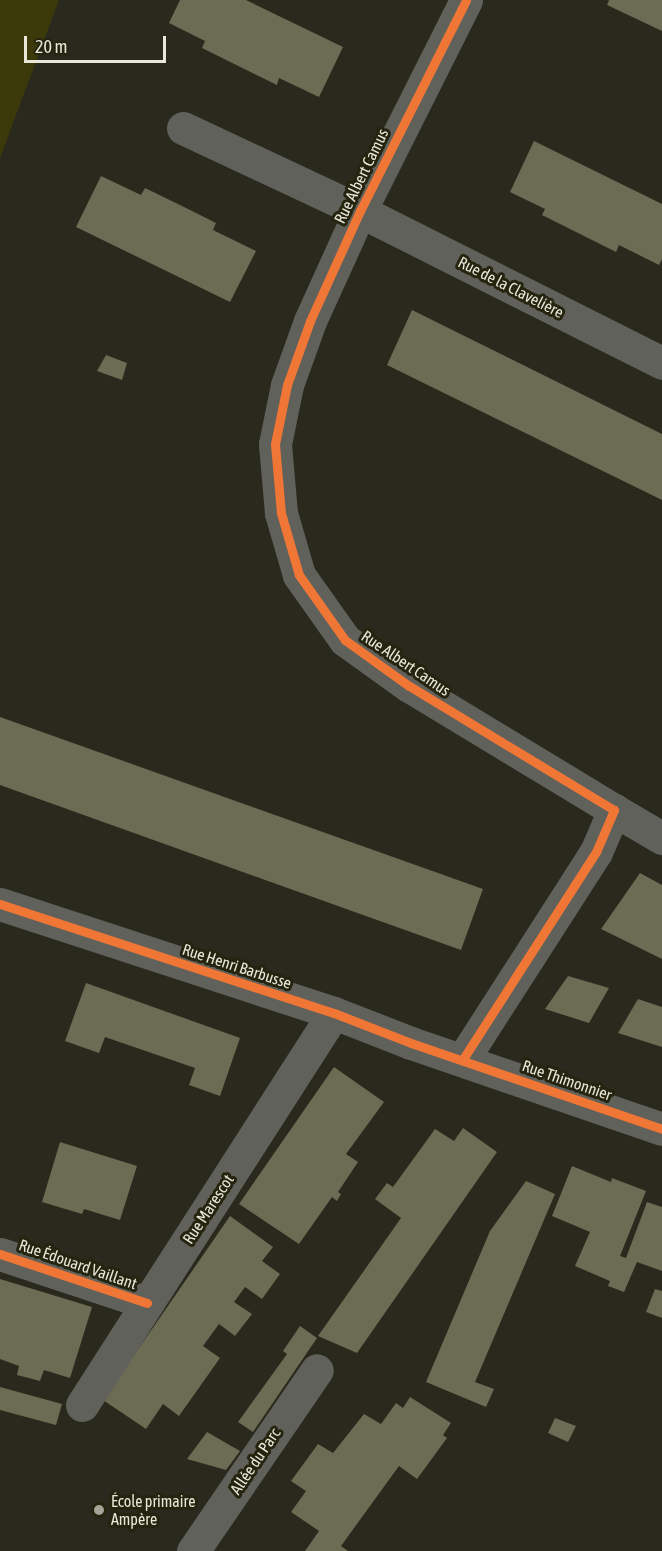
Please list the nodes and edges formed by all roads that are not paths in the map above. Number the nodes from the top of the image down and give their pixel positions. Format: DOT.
graph roads {
  1 [pos="466,0"];
  2 [pos="183,128"];
  3 [pos="360,211"];
  4 [pos="662,363"];
  5 [pos="614,810"];
  6 [pos="662,838"];
  7 [pos="0,904"];
  8 [pos="333,1014"];
  9 [pos="463,1059"];
  10 [pos="662,1130"];
  11 [pos="0,1254"];
  12 [pos="147,1303"];
  13 [pos="317,1370"];
  14 [pos="82,1405"];
  15 [pos="194,1551"];
  1 -- 3 [label="street, Rue Albert Camus"];
  2 -- 3 [label="street, Rue Albert Camus"];
  3 -- 4 [label="street, Rue de la Clavelière"];
  3 -- 5 [label="street, Rue Albert Camus"];
  5 -- 6 [label="street, Rue Albert Camus"];
  5 -- 9 [label="street"];
  7 -- 8 [label="street, Rue Henri Barbusse"];
  8 -- 9 [label="street, Rue Henri Barbusse"];
  8 -- 12 [label="street, Rue Marescot"];
  9 -- 10 [label="street, Rue Thimonnier"];
  11 -- 12 [label="street, Rue Édouard Vaillant"];
  12 -- 14 [label="street, Rue Marescot"];
  13 -- 15 [label="street, Allée du Parc"];
}
